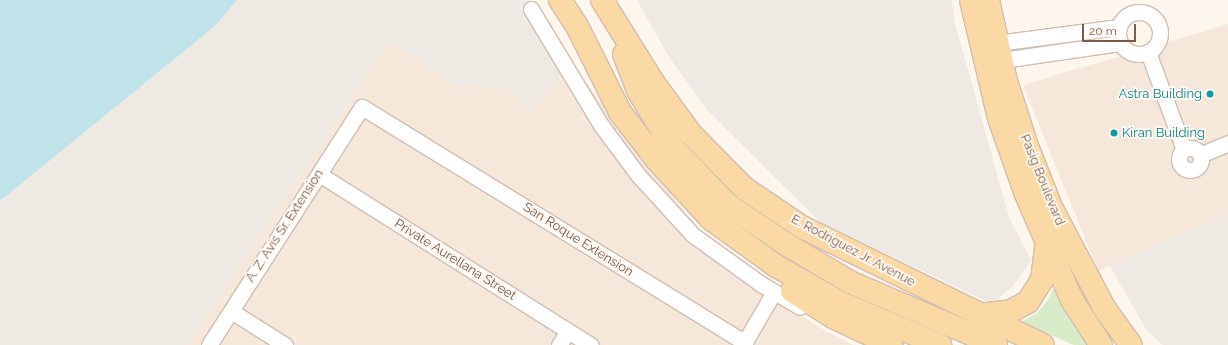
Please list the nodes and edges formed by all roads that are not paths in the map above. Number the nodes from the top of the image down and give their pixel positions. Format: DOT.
graph roads {
  1 [pos="560,0"];
  2 [pos="971,0"];
  3 [pos="988,0"];
  4 [pos="603,3"];
  5 [pos="1131,7"];
  6 [pos="1149,7"];
  7 [pos="531,9"];
  8 [pos="577,26"];
  9 [pos="1119,27"];
  10 [pos="1120,43"];
  11 [pos="999,51"];
  12 [pos="1148,52"];
  13 [pos="362,107"];
  14 [pos="1228,143"];
  15 [pos="319,174"];
  16 [pos="1046,245"];
  17 [pos="774,292"];
  18 [pos="231,311"];
  19 [pos="980,315"];
  20 [pos="568,331"];
  21 [pos="744,344"];
  22 [pos="209,345"];
  23 [pos="285,345"];
  24 [pos="559,345"];
  25 [pos="591,345"];
  26 [pos="874,345"];
  27 [pos="892,345"];
  28 [pos="940,345"];
  29 [pos="996,345"];
  30 [pos="1043,345"];
  31 [pos="1101,345"];
  32 [pos="1131,345"];
  1 -- 8 [label="main road"];
  2 -- 16 [label="main road, Pasig Boulevard"];
  3 -- 11 [label="main road, Pasig Boulevard"];
  4 -- 19 [label="main road, E. Rodriguez Jr. Avenue"];
  4 -- 29 [label="main road"];
  5 -- 6 [label="street"];
  5 -- 9 [label="street"];
  6 -- 12 [label="street"];
  7 -- 17 [label="street"];
  8 -- 27 [label="main road"];
  8 -- 28 [label="main road"];
  9 -- 10 [label="street"];
  9 -- 11 [label="street"];
  10 -- 11 [label="street"];
  10 -- 12 [label="street"];
  11 -- 32 [label="main road, Pasig Boulevard"];
  12 -- 14 [label="street"];
  13 -- 15 [label="street, A. Z. Avis Sr. Extension"];
  13 -- 21 [label="street, San Roque Extension"];
  15 -- 18 [label="street, A. Z. Avis Sr. Extension"];
  15 -- 20 [label="street, Private Aurellana Street"];
  16 -- 19 [label="main road"];
  16 -- 31 [label="main road, Pasig Boulevard"];
  17 -- 21 [label="street, San Roque Extension"];
  17 -- 26 [label="street"];
  18 -- 22 [label="street, A. Z. Avis Sr. Extension"];
  18 -- 23 [label="street"];
  19 -- 30 [label="main road, E. Rodriguez Jr. Avenue"];
  20 -- 24 [label="street"];
  20 -- 25 [label="street, Private Aurellana Street"];
}
